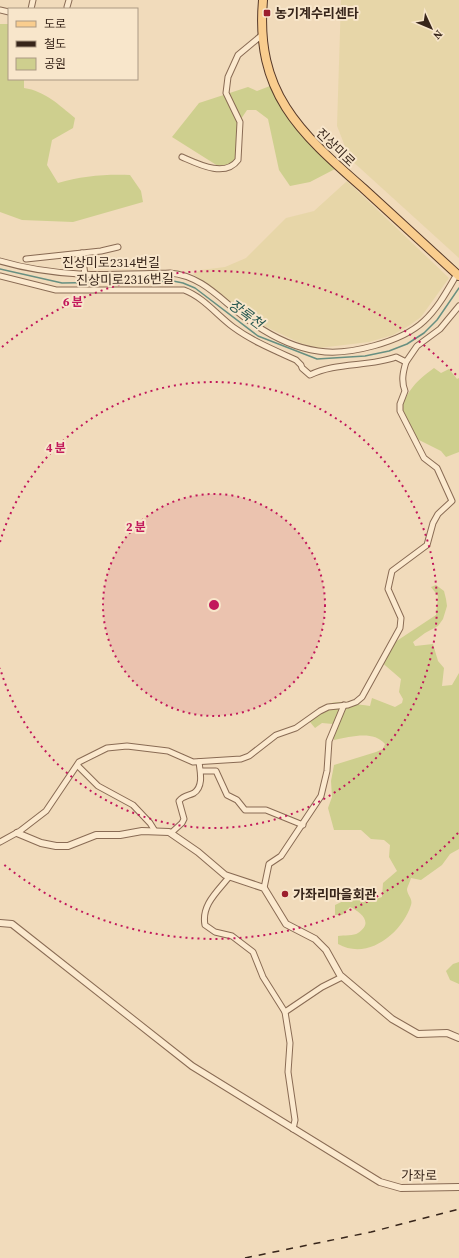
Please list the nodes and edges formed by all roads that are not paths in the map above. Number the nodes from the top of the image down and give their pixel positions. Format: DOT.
graph roads {
  1 [pos="69,0"];
  2 [pos="264,0"];
  3 [pos="67,7"];
  4 [pos="262,35"];
  5 [pos="182,157"];
  6 [pos="118,247"];
  7 [pos="82,253"];
  8 [pos="26,259"];
  9 [pos="0,261"];
  10 [pos="84,275"];
  11 [pos="458,275"];
  12 [pos="0,276"];
  13 [pos="459,306"];
  14 [pos="406,362"];
  15 [pos="344,705"];
  16 [pos="200,762"];
  17 [pos="78,766"];
  18 [pos="201,771"];
  19 [pos="303,825"];
  20 [pos="155,831"];
  21 [pos="17,833"];
  22 [pos="171,833"];
  23 [pos="0,842"];
  24 [pos="229,877"];
  25 [pos="264,888"];
  26 [pos="0,923"];
  27 [pos="342,977"];
  28 [pos="285,1012"];
  29 [pos="459,1038"];
  30 [pos="293,1129"];
  31 [pos="459,1187"];
  1 -- 3 [label="street"];
  2 -- 4 [label="main road, 진상미로"];
  4 -- 5 [label="street"];
  4 -- 11 [label="main road, 진상미로"];
  6 -- 7 [label="street"];
  7 -- 8 [label="street"];
  7 -- 10 [label="street"];
  9 -- 10 [label="street, 진상미로2314번길"];
  10 -- 11 [label="street, 진상미로2314번길"];
  12 -- 14 [label="street, 진상미로2316번길"];
  13 -- 14 [label="street"];
  14 -- 15 [label="street"];
  15 -- 16 [label="street"];
  15 -- 19 [label="street"];
  16 -- 17 [label="street"];
  16 -- 18 [label="street"];
  17 -- 20 [label="street"];
  17 -- 21 [label="street"];
  18 -- 19 [label="street"];
  18 -- 22 [label="street"];
  19 -- 25 [label="street"];
  20 -- 21 [label="street"];
  20 -- 22 [label="street"];
  21 -- 23 [label="street"];
  22 -- 24 [label="street"];
  24 -- 25 [label="street"];
  24 -- 28 [label="street"];
  25 -- 27 [label="street"];
  26 -- 30 [label="street, 가좌로"];
  27 -- 28 [label="street"];
  27 -- 29 [label="street"];
  28 -- 30 [label="street"];
  30 -- 31 [label="street, 가좌로"];
}
